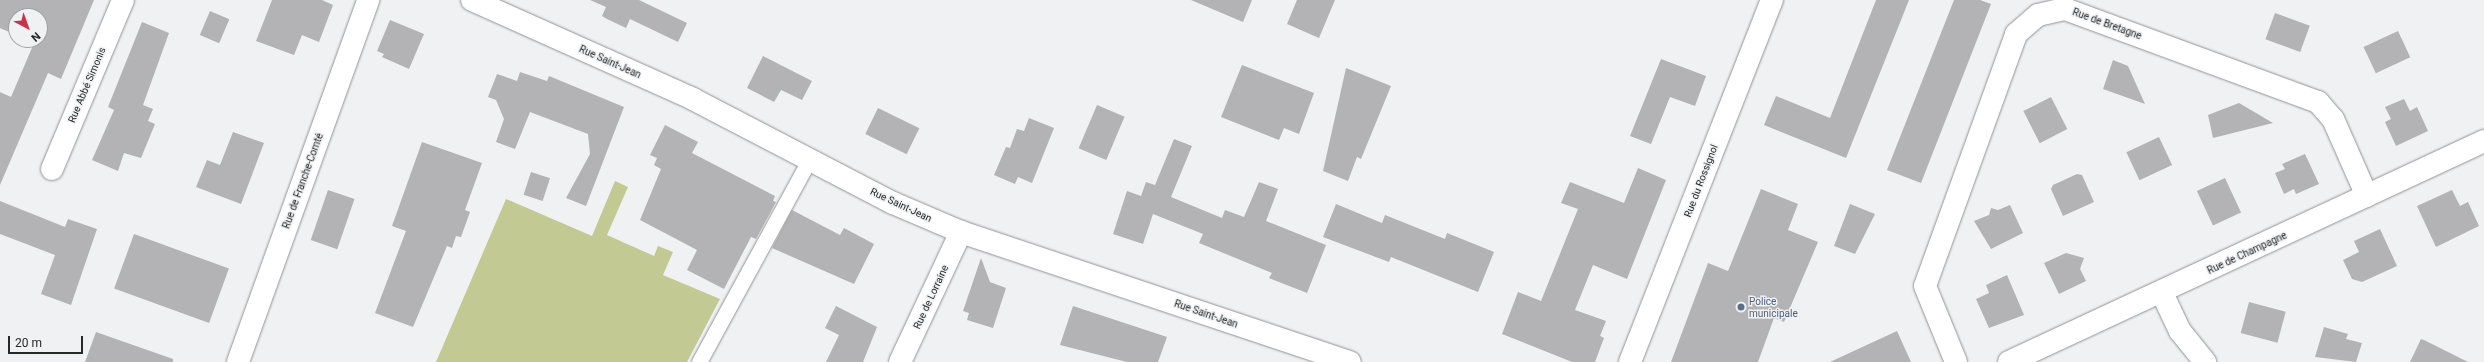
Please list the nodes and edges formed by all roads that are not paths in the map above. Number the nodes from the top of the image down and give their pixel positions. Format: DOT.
graph roads {
  1 [pos="123,0"];
  2 [pos="368,0"];
  3 [pos="472,0"];
  4 [pos="1772,0"];
  5 [pos="2484,141"];
  6 [pos="810,160"];
  7 [pos="52,169"];
  8 [pos="2368,196"];
  9 [pos="961,232"];
  10 [pos="2162,293"];
  11 [pos="238,362"];
  12 [pos="700,362"];
  13 [pos="900,362"];
  14 [pos="1350,362"];
  15 [pos="1630,362"];
  16 [pos="1956,362"];
  17 [pos="2009,362"];
  18 [pos="2205,362"];
  1 -- 7 [label="street, Rue Abbé Simonis"];
  2 -- 11 [label="street, Rue de Franche-Comté"];
  3 -- 6 [label="street, Rue Saint-Jean"];
  4 -- 15 [label="street, Rue du Rossignol"];
  5 -- 8 [label="street, Rue de Champagne"];
  6 -- 9 [label="street, Rue Saint-Jean"];
  6 -- 12 [label="lane"];
  8 -- 10 [label="street, Rue de Champagne"];
  8 -- 16 [label="street, Rue de Bretagne"];
  9 -- 13 [label="street, Rue de Lorraine"];
  9 -- 14 [label="street, Rue Saint-Jean"];
  10 -- 17 [label="street, Rue de Champagne"];
  10 -- 18 [label="street"];
}
